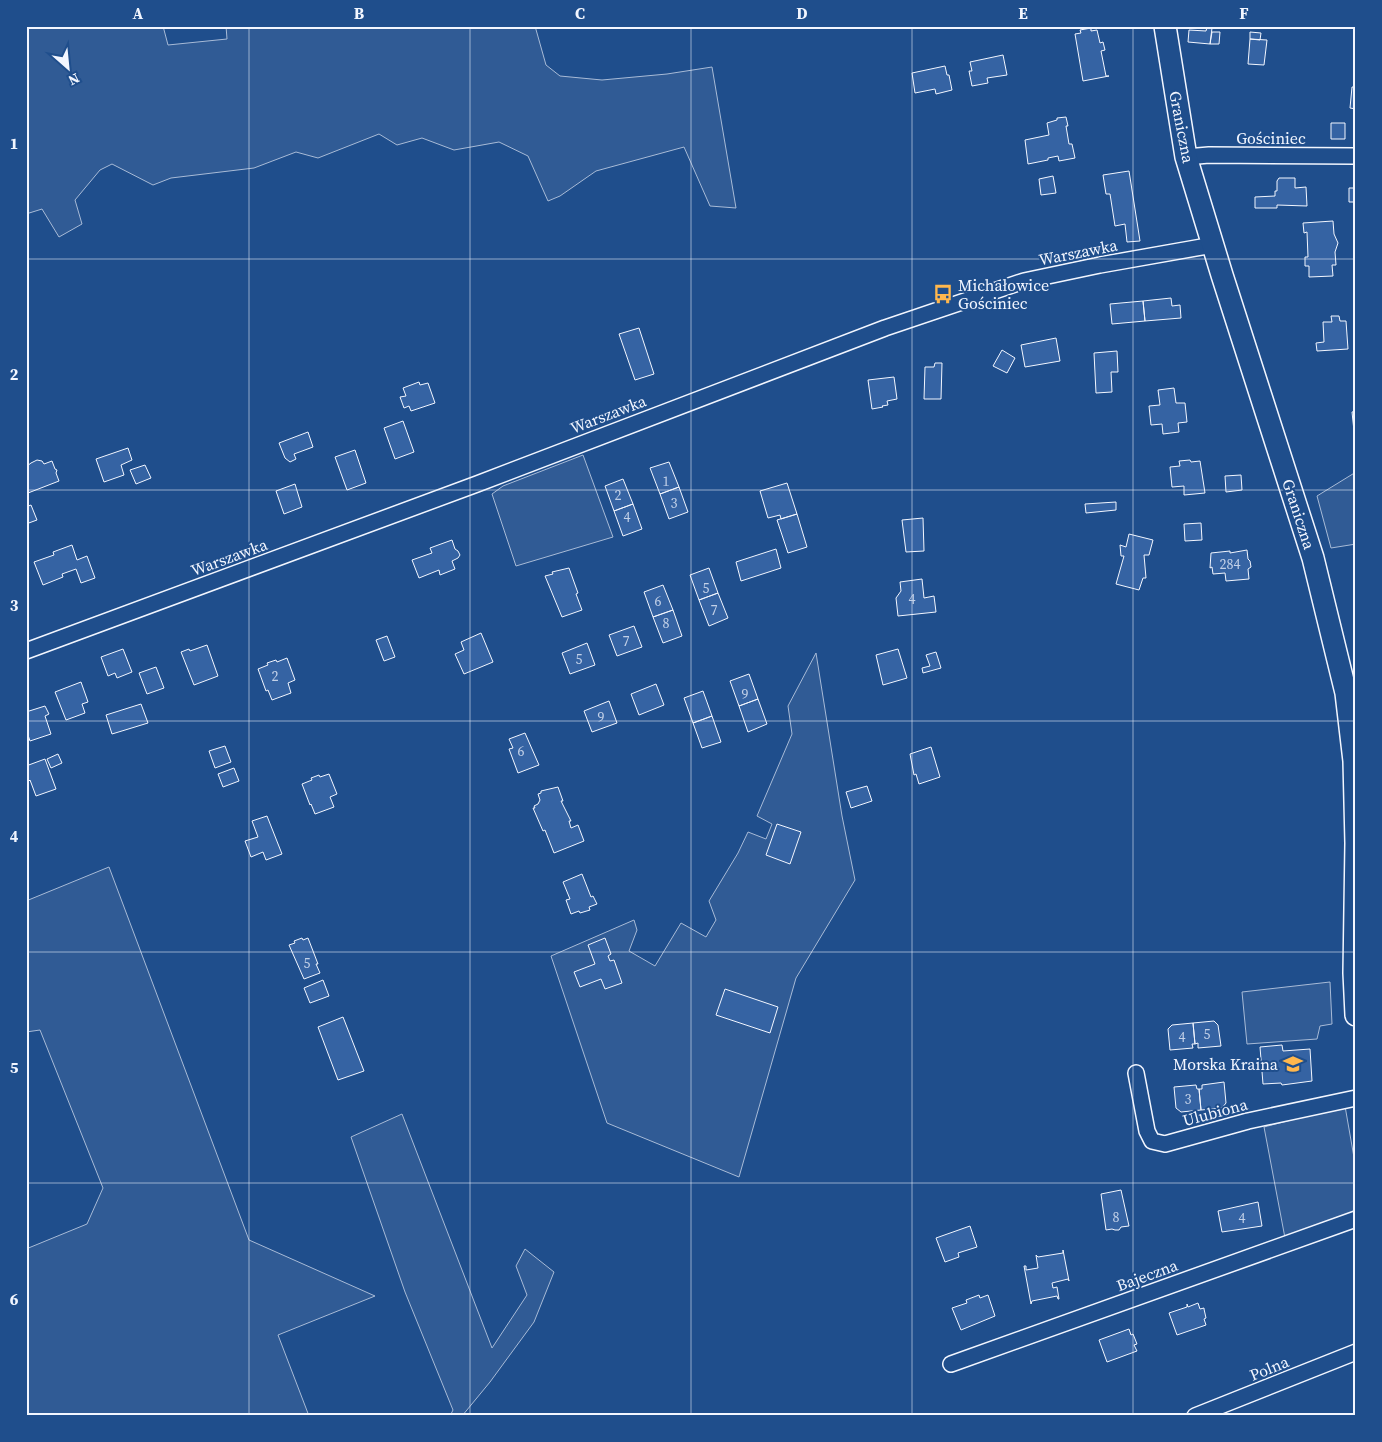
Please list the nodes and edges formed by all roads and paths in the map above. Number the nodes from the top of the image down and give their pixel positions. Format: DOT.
graph roads {
  1 [pos="1165,26"];
  2 [pos="1356,156"];
  3 [pos="1186,157"];
  4 [pos="1213,245"];
  5 [pos="26,651"];
  6 [pos="1356,1015"];
  7 [pos="1136,1073"];
  8 [pos="1356,1098"];
  9 [pos="1356,1219"];
  10 [pos="1356,1352"];
  11 [pos="950,1364"];
  12 [pos="1195,1416"];
  1 -- 3 [label="street, Graniczna"];
  2 -- 3 [label="street, Gościniec"];
  3 -- 4 [label="street, Graniczna"];
  4 -- 5 [label="street, Warszawka"];
  4 -- 6 [label="street, Graniczna"];
  7 -- 8 [label="street, Ulubiona"];
  9 -- 11 [label="street, Bajeczna"];
  10 -- 12 [label="street, Polna"];
}
